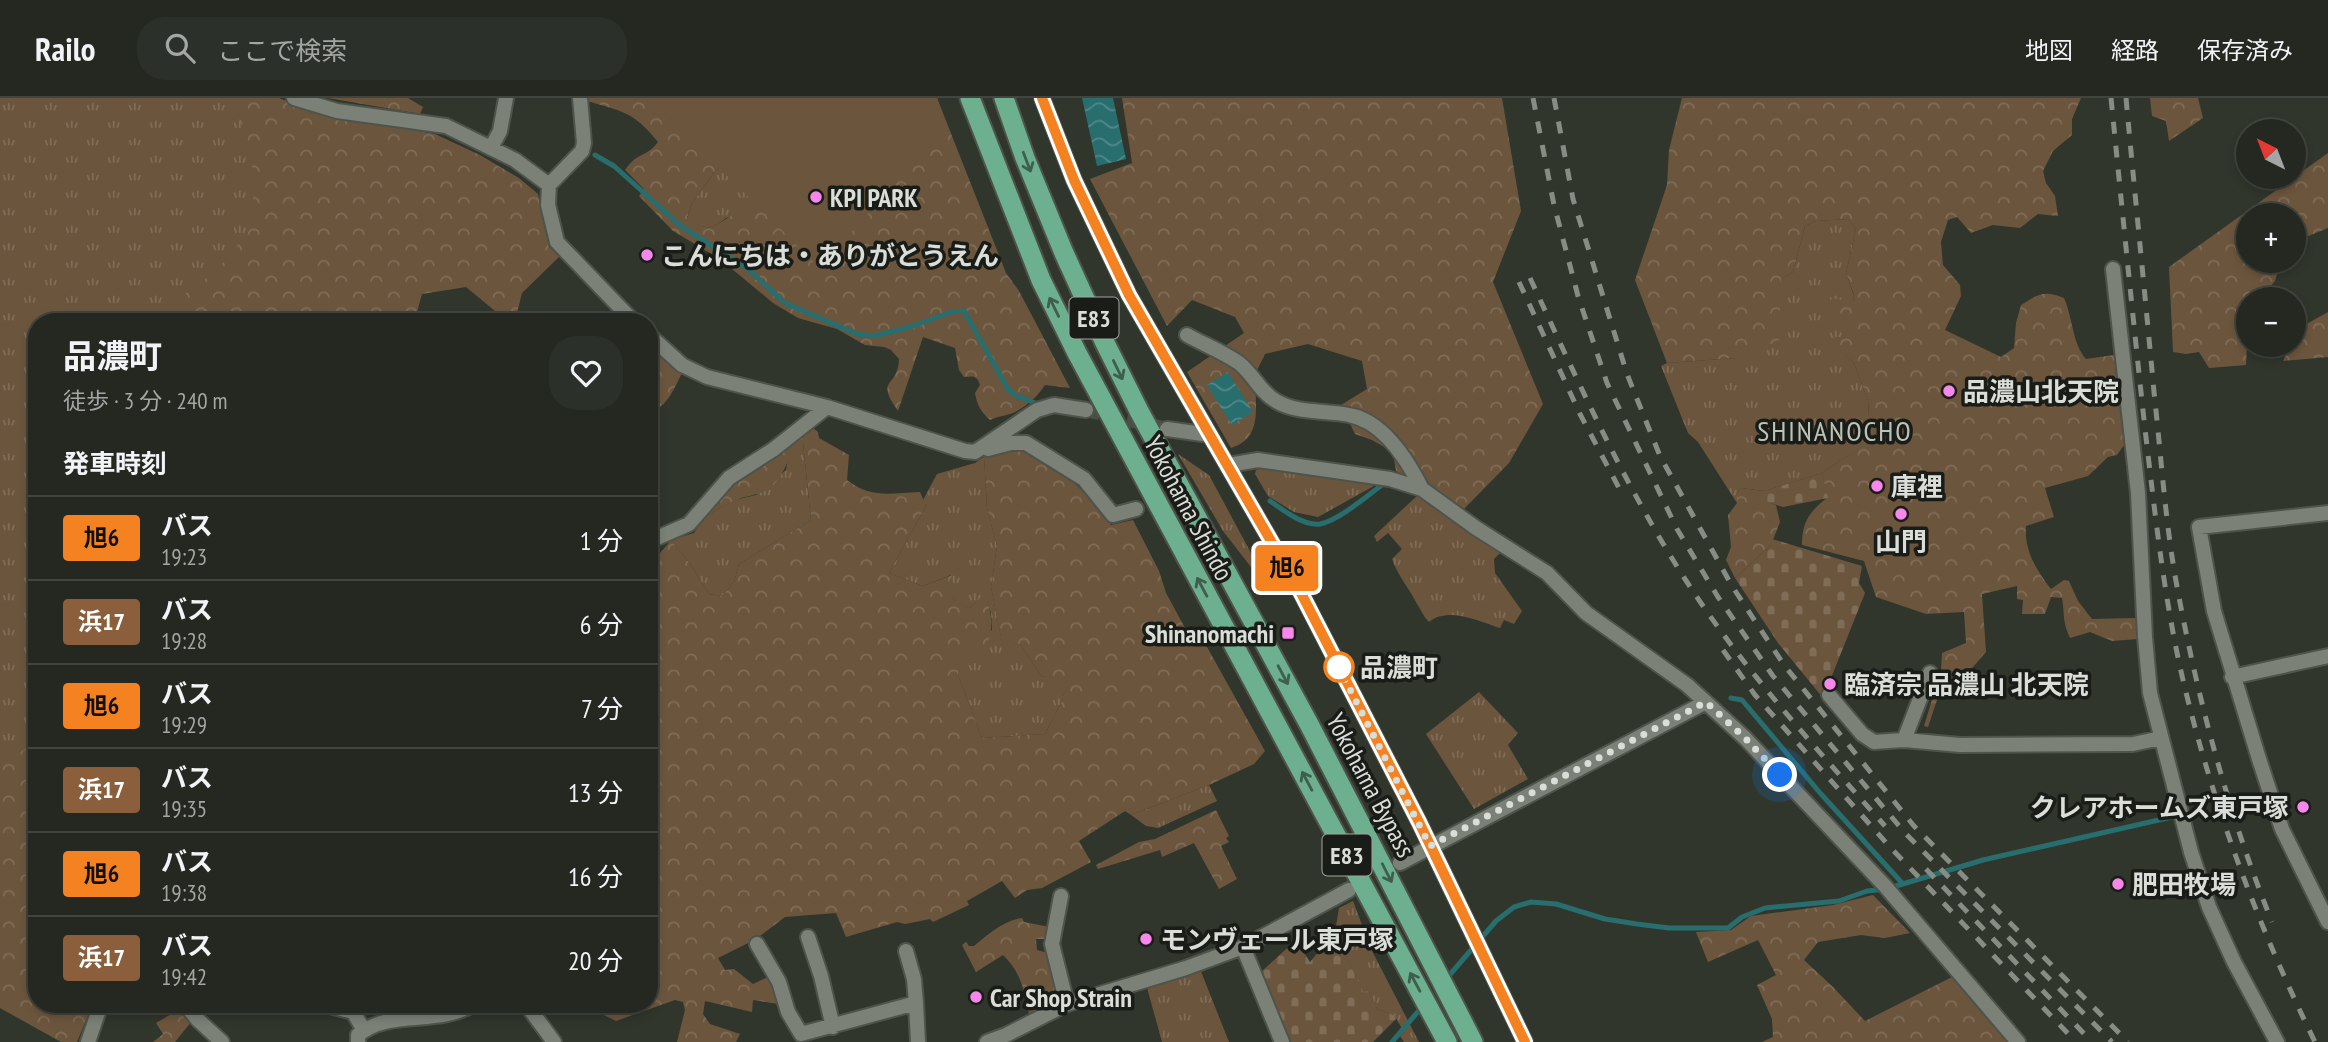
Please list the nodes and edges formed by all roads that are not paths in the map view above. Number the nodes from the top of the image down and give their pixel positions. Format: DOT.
graph roads {
  1 [pos="294,98"];
  2 [pos="506,98"];
  3 [pos="580,98"];
  4 [pos="970,98"];
  5 [pos="1004,98"];
  6 [pos="1042,98"];
  7 [pos="491,148"];
  8 [pos="549,185"];
  9 [pos="2113,269"];
  10 [pos="624,313"];
  11 [pos="1187,335"];
  12 [pos="658,343"];
  13 [pos="827,407"];
  14 [pos="1086,410"];
  15 [pos="1167,429"];
  16 [pos="1210,435"];
  17 [pos="975,452"];
  18 [pos="1228,465"];
  19 [pos="1422,489"];
  20 [pos="1136,509"];
  21 [pos="2328,513"];
  22 [pos="659,537"];
  23 [pos="2328,656"];
  24 [pos="1930,673"];
  25 [pos="2232,677"];
  26 [pos="1829,695"];
  27 [pos="1706,702"];
  28 [pos="2161,738"];
  29 [pos="1904,740"];
  30 [pos="1430,846"];
  31 [pos="1400,863"];
  32 [pos="1349,890"];
  33 [pos="1061,896"];
  34 [pos="2328,922"];
  35 [pos="808,937"];
  36 [pos="757,944"];
  37 [pos="1242,947"];
  38 [pos="906,951"];
  39 [pos="916,1003"];
  40 [pos="1067,1004"];
  41 [pos="98,1013"];
  42 [pos="192,1013"];
  43 [pos="353,1013"];
  44 [pos="401,1013"];
  45 [pos="411,1013"];
  46 [pos="453,1013"];
  47 [pos="533,1013"];
  48 [pos="833,1027"];
  49 [pos="361,1036"];
  50 [pos="1006,1039"];
  51 [pos="88,1042"];
  52 [pos="222,1042"];
  53 [pos="554,1042"];
  54 [pos="918,1042"];
  55 [pos="987,1042"];
  56 [pos="1282,1042"];
  57 [pos="1447,1042"];
  58 [pos="1473,1042"];
  59 [pos="1525,1042"];
  60 [pos="2018,1042"];
  61 [pos="2277,1042"];
  1 -- 7 [label="street"];
  2 -- 7 [label="street"];
  3 -- 8 [label="street"];
  57 -- 4 [label="highway, Yokohama Shindo / E83, one-way"];
  5 -- 58 [label="highway, Yokohama Bypass / E83, one-way"];
  6 -- 16 [label="street"];
  7 -- 8 [label="street"];
  8 -- 10 [label="street"];
  9 -- 28 [label="street"];
  11 -- 19 [label="street"];
  12 -- 13 [label="street"];
  13 -- 17 [label="street"];
  13 -- 22 [label="street"];
  14 -- 17 [label="street"];
  15 -- 16 [label="street"];
  16 -- 18 [label="street"];
  17 -- 20 [label="street"];
  18 -- 19 [label="street"];
  18 -- 30 [label="street"];
  19 -- 27 [label="street"];
  21 -- 25 [label="street"];
  23 -- 25 [label="street"];
  24 -- 29 [label="street"];
  25 -- 34 [label="street"];
  26 -- 29 [label="street"];
  27 -- 30 [label="street"];
  27 -- 60 [label="street"];
  28 -- 29 [label="street"];
  28 -- 61 [label="street"];
  30 -- 31 [label="street"];
  30 -- 59 [label="street"];
  32 -- 37 [label="street"];
  33 -- 40 [label="street"];
  35 -- 48 [label="street"];
  36 -- 48 [label="street"];
  37 -- 40 [label="street"];
  37 -- 56 [label="street"];
  38 -- 39 [label="street"];
  39 -- 48 [label="street"];
  39 -- 54 [label="street"];
  40 -- 50 [label="street"];
  41 -- 51 [label="street"];
  42 -- 52 [label="street"];
  43 -- 49 [label="street"];
  44 -- 49 [label="street"];
  45 -- 46 [label="street"];
  47 -- 53 [label="street"];
  50 -- 55 [label="street"];
}
